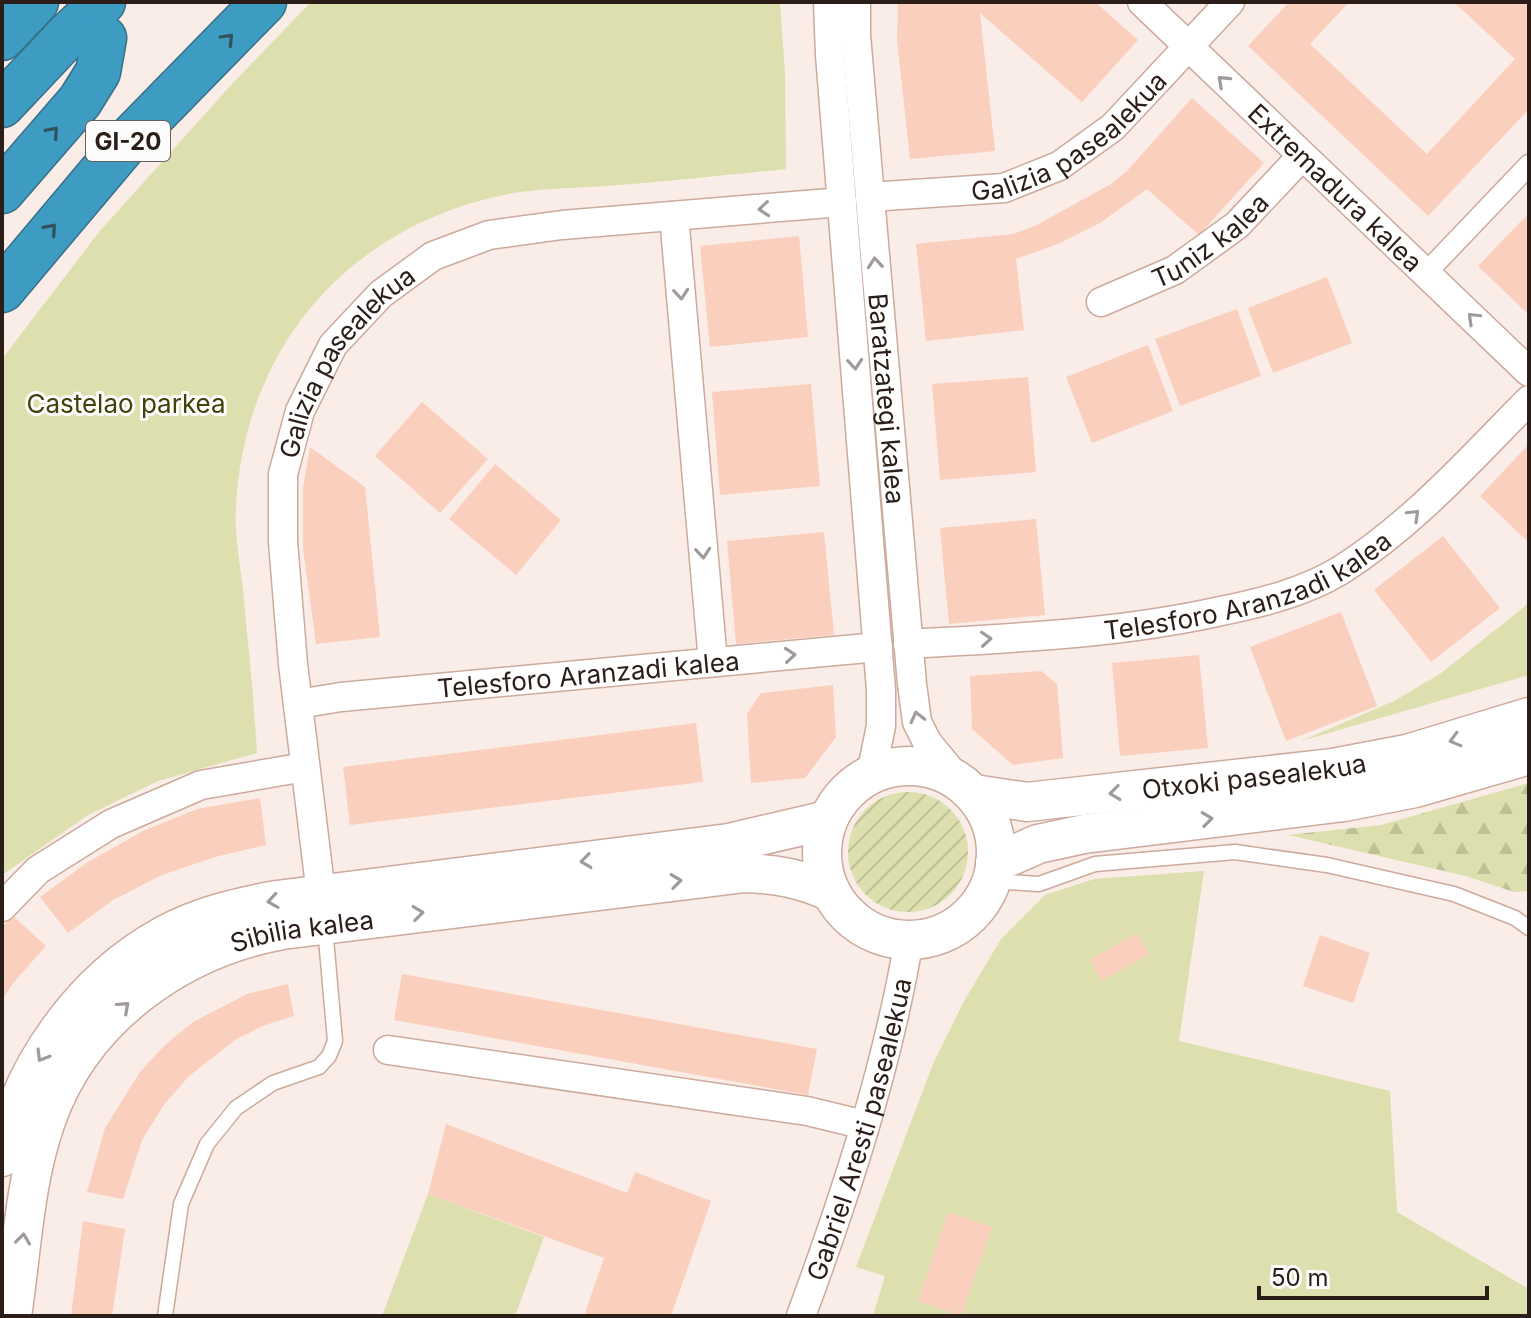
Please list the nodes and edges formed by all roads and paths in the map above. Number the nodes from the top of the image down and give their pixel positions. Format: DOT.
graph roads {
  1 [pos="36,2"];
  2 [pos="264,2"];
  3 [pos="856,2"];
  4 [pos="1142,2"];
  5 [pos="1230,2"];
  6 [pos="828,11"];
  7 [pos="104,20"];
  8 [pos="2,38"];
  9 [pos="1187,46"];
  10 [pos="2,105"];
  11 [pos="1302,156"];
  12 [pos="1529,165"];
  13 [pos="2,191"];
  14 [pos="870,197"];
  15 [pos="842,202"];
  16 [pos="674,216"];
  17 [pos="1426,273"];
  18 [pos="2,290"];
  19 [pos="1101,302"];
  20 [pos="1529,372"];
  21 [pos="1529,400"];
  22 [pos="908,644"];
  23 [pos="878,647"];
  24 [pos="713,662"];
  25 [pos="298,704"];
  26 [pos="1529,717"];
  27 [pos="1529,755"];
  28 [pos="305,767"];
  29 [pos="871,774"];
  30 [pos="966,788"];
  31 [pos="828,820"];
  32 [pos="993,872"];
  33 [pos="831,892"];
  34 [pos="2,907"];
  35 [pos="323,910"];
  36 [pos="1529,928"];
  37 [pos="909,940"];
  38 [pos="388,1050"];
  39 [pos="865,1125"];
  40 [pos="2,1157"];
  41 [pos="12,1316"];
  42 [pos="165,1316"];
  43 [pos="801,1316"];
  1 -- 8 [label="highway"];
  18 -- 2 [label="highway, GI-20, one-way"];
  3 -- 14 [label="street, Baratzategi kalea"];
  4 -- 9 [label="street, Extremadura kalea"];
  5 -- 9 [label="street, Galizia pasealekua"];
  6 -- 14 [label="street"];
  6 -- 15 [label="street, Baratzategi kalea"];
  7 -- 10 [label="highway"];
  13 -- 7 [label="highway, one-way"];
  11 -- 9 [label="street, Extremadura kalea, one-way"];
  9 -- 14 [label="street, Galizia pasealekua"];
  11 -- 17 [label="street, Extremadura kalea"];
  11 -- 19 [label="street, Tuniz kalea"];
  12 -- 17 [label="street"];
  22 -- 14 [label="street, Baratzategi kalea, one-way"];
  15 -- 16 [label="street, Galizia pasealekua, one-way"];
  15 -- 23 [label="street, Baratzategi kalea, one-way"];
  16 -- 24 [label="street, one-way"];
  16 -- 25 [label="street, Galizia pasealekua"];
  20 -- 17 [label="street, Extremadura kalea, one-way"];
  22 -- 21 [label="street, Telesforo Aranzadi kalea, one-way"];
  30 -- 22 [label="street, Baratzategi kalea, one-way"];
  24 -- 23 [label="street, Telesforo Aranzadi kalea, one-way"];
  23 -- 29 [label="street, Baratzategi kalea"];
  24 -- 25 [label="street, Telesforo Aranzadi kalea"];
  25 -- 28 [label="street, Galizia pasealekua"];
  26 -- 30 [label="main road, Otxoki pasealekua, one-way"];
  32 -- 27 [label="main road, Otxoki pasealekua, one-way"];
  28 -- 34 [label="street"];
  28 -- 35 [label="street, Galizia pasealekua"];
  29 -- 30 [label="main road"];
  29 -- 31 [label="main road"];
  30 -- 32 [label="main road"];
  31 -- 33 [label="main road"];
  31 -- 35 [label="main road, Sibilia kalea, one-way"];
  32 -- 36 [label="lane"];
  32 -- 37 [label="main road"];
  35 -- 33 [label="main road, Sibilia kalea, one-way"];
  33 -- 37 [label="main road"];
  35 -- 40 [label="main road, Sibilia kalea, one-way"];
  41 -- 35 [label="main road, Sibilia kalea, one-way"];
  35 -- 42 [label="lane"];
  37 -- 39 [label="street, Gabriel Aresti pasealekua"];
  38 -- 39 [label="street"];
  39 -- 43 [label="street, Gabriel Aresti pasealekua"];
}
